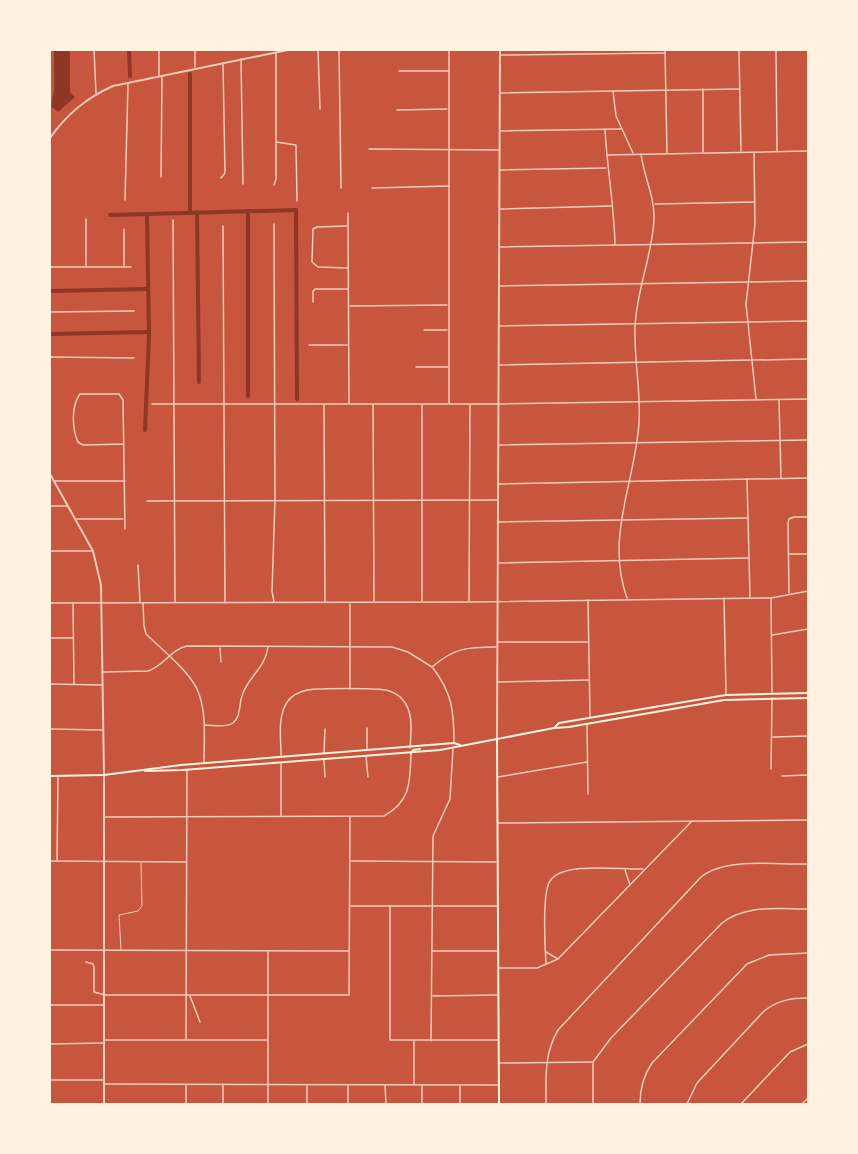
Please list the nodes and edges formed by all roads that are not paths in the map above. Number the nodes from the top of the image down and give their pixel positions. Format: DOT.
graph roads {
  1 [pos="94,50"];
  2 [pos="159,50"];
  3 [pos="195,50"];
  4 [pos="258,50"];
  5 [pos="288,50"];
  6 [pos="318,50"];
  7 [pos="339,50"];
  8 [pos="449,50"];
  9 [pos="500,50"];
  10 [pos="739,50"];
  11 [pos="776,50"];
  12 [pos="665,51"];
  13 [pos="276,52"];
  14 [pos="500,55"];
  15 [pos="258,56"];
  16 [pos="241,59"];
  17 [pos="223,63"];
  18 [pos="195,68"];
  19 [pos="449,70"];
  20 [pos="399,71"];
  21 [pos="160,75"];
  22 [pos="128,82"];
  23 [pos="703,89"];
  24 [pos="740,89"];
  25 [pos="666,90"];
  26 [pos="613,91"];
  27 [pos="96,93"];
  28 [pos="499,93"];
  29 [pos="320,109"];
  30 [pos="449,109"];
  31 [pos="397,110"];
  32 [pos="605,129"];
  33 [pos="621,129"];
  34 [pos="499,131"];
  35 [pos="50,138"];
  36 [pos="276,142"];
  37 [pos="448,148"];
  38 [pos="369,149"];
  39 [pos="499,150"];
  40 [pos="808,151"];
  41 [pos="741,152"];
  42 [pos="754,152"];
  43 [pos="777,152"];
  44 [pos="703,153"];
  45 [pos="634,154"];
  46 [pos="641,154"];
  47 [pos="667,154"];
  48 [pos="607,155"];
  49 [pos="607,168"];
  50 [pos="499,170"];
  51 [pos="161,177"];
  52 [pos="221,178"];
  53 [pos="243,184"];
  54 [pos="274,185"];
  55 [pos="449,186"];
  56 [pos="341,188"];
  57 [pos="372,188"];
  58 [pos="125,200"];
  59 [pos="297,201"];
  60 [pos="756,202"];
  61 [pos="654,204"];
  62 [pos="614,206"];
  63 [pos="499,209"];
  64 [pos="348,213"];
  65 [pos="86,219"];
  66 [pos="173,220"];
  67 [pos="274,224"];
  68 [pos="223,226"];
  69 [pos="348,226"];
  70 [pos="124,229"];
  71 [pos="808,242"];
  72 [pos="753,243"];
  73 [pos="615,244"];
  74 [pos="651,244"];
  75 [pos="499,247"];
  76 [pos="50,267"];
  77 [pos="86,267"];
  78 [pos="124,267"];
  79 [pos="131,267"];
  80 [pos="348,268"];
  81 [pos="808,281"];
  82 [pos="748,282"];
  83 [pos="640,284"];
  84 [pos="499,286"];
  85 [pos="348,289"];
  86 [pos="313,302"];
  87 [pos="448,305"];
  88 [pos="349,306"];
  89 [pos="134,311"];
  90 [pos="50,312"];
  91 [pos="808,321"];
  92 [pos="747,322"];
  93 [pos="635,324"];
  94 [pos="499,326"];
  95 [pos="424,330"];
  96 [pos="448,330"];
  97 [pos="309,345"];
  98 [pos="348,345"];
  99 [pos="50,357"];
  100 [pos="134,358"];
  101 [pos="808,359"];
  102 [pos="751,360"];
  103 [pos="636,362"];
  104 [pos="499,365"];
  105 [pos="416,367"];
  106 [pos="448,367"];
  107 [pos="808,399"];
  108 [pos="756,400"];
  109 [pos="779,400"];
  110 [pos="639,401"];
  111 [pos="152,404"];
  112 [pos="274,404"];
  113 [pos="349,404"];
  114 [pos="373,404"];
  115 [pos="423,404"];
  116 [pos="449,404"];
  117 [pos="470,404"];
  118 [pos="498,404"];
  119 [pos="173,405"];
  120 [pos="223,405"];
  121 [pos="324,405"];
  122 [pos="781,440"];
  123 [pos="808,440"];
  124 [pos="636,442"];
  125 [pos="124,444"];
  126 [pos="498,445"];
  127 [pos="50,474"];
  128 [pos="808,478"];
  129 [pos="747,479"];
  130 [pos="781,479"];
  131 [pos="54,481"];
  132 [pos="124,481"];
  133 [pos="628,481"];
  134 [pos="498,484"];
  135 [pos="275,500"];
  136 [pos="374,500"];
  137 [pos="422,500"];
  138 [pos="469,500"];
  139 [pos="498,500"];
  140 [pos="147,501"];
  141 [pos="175,501"];
  142 [pos="224,501"];
  143 [pos="325,501"];
  144 [pos="50,506"];
  145 [pos="68,506"];
  146 [pos="808,517"];
  147 [pos="748,518"];
  148 [pos="76,519"];
  149 [pos="125,519"];
  150 [pos="621,519"];
  151 [pos="498,522"];
  152 [pos="125,529"];
  153 [pos="50,551"];
  154 [pos="93,551"];
  155 [pos="788,554"];
  156 [pos="808,554"];
  157 [pos="749,558"];
  158 [pos="618,559"];
  159 [pos="498,563"];
  160 [pos="138,565"];
  161 [pos="808,591"];
  162 [pos="789,594"];
  163 [pos="750,597"];
  164 [pos="724,598"];
  165 [pos="771,598"];
  166 [pos="627,599"];
  167 [pos="588,600"];
  168 [pos="498,601"];
  169 [pos="325,602"];
  170 [pos="374,602"];
  171 [pos="422,602"];
  172 [pos="469,602"];
  173 [pos="50,603"];
  174 [pos="73,603"];
  175 [pos="102,603"];
  176 [pos="142,603"];
  177 [pos="175,603"];
  178 [pos="225,603"];
  179 [pos="274,603"];
  180 [pos="350,603"];
  181 [pos="808,629"];
  182 [pos="771,635"];
  183 [pos="50,638"];
  184 [pos="73,638"];
  185 [pos="498,642"];
  186 [pos="589,642"];
  187 [pos="220,646"];
  188 [pos="350,646"];
  189 [pos="267,647"];
  190 [pos="498,647"];
  191 [pos="169,657"];
  192 [pos="220,662"];
  193 [pos="432,667"];
  194 [pos="102,672"];
  195 [pos="589,680"];
  196 [pos="497,682"];
  197 [pos="50,684"];
  198 [pos="74,684"];
  199 [pos="102,684"];
  200 [pos="350,690"];
  201 [pos="772,693"];
  202 [pos="808,693"];
  203 [pos="726,695"];
  204 [pos="772,698"];
  205 [pos="808,698"];
  206 [pos="705,703"];
  207 [pos="590,718"];
  208 [pos="587,724"];
  209 [pos="204,725"];
  210 [pos="367,728"];
  211 [pos="554,728"];
  212 [pos="50,729"];
  213 [pos="325,729"];
  214 [pos="103,730"];
  215 [pos="808,736"];
  216 [pos="773,737"];
  217 [pos="497,739"];
  218 [pos="454,743"];
  219 [pos="460,745"];
  220 [pos="431,746"];
  221 [pos="411,748"];
  222 [pos="453,748"];
  223 [pos="367,751"];
  224 [pos="411,753"];
  225 [pos="324,754"];
  226 [pos="281,756"];
  227 [pos="366,757"];
  228 [pos="324,760"];
  229 [pos="308,761"];
  230 [pos="281,762"];
  231 [pos="587,762"];
  232 [pos="204,763"];
  233 [pos="771,769"];
  234 [pos="187,770"];
  235 [pos="146,771"];
  236 [pos="104,775"];
  237 [pos="808,775"];
  238 [pos="782,776"];
  239 [pos="52,777"];
  240 [pos="325,777"];
  241 [pos="368,777"];
  242 [pos="497,777"];
  243 [pos="588,795"];
  244 [pos="104,817"];
  245 [pos="186,817"];
  246 [pos="281,817"];
  247 [pos="350,817"];
  248 [pos="808,820"];
  249 [pos="692,821"];
  250 [pos="497,823"];
  251 [pos="50,861"];
  252 [pos="57,861"];
  253 [pos="104,861"];
  254 [pos="141,861"];
  255 [pos="350,861"];
  256 [pos="186,862"];
  257 [pos="432,862"];
  258 [pos="498,862"];
  259 [pos="808,864"];
  260 [pos="645,869"];
  261 [pos="625,870"];
  262 [pos="630,885"];
  263 [pos="350,906"];
  264 [pos="390,906"];
  265 [pos="432,906"];
  266 [pos="498,906"];
  267 [pos="808,909"];
  268 [pos="50,950"];
  269 [pos="105,950"];
  270 [pos="121,950"];
  271 [pos="186,950"];
  272 [pos="268,951"];
  273 [pos="350,951"];
  274 [pos="432,951"];
  275 [pos="498,951"];
  276 [pos="545,951"];
  277 [pos="808,954"];
  278 [pos="558,959"];
  279 [pos="86,962"];
  280 [pos="546,965"];
  281 [pos="498,968"];
  282 [pos="105,995"];
  283 [pos="186,995"];
  284 [pos="190,995"];
  285 [pos="267,995"];
  286 [pos="498,995"];
  287 [pos="432,996"];
  288 [pos="808,998"];
  289 [pos="105,1004"];
  290 [pos="50,1005"];
  291 [pos="200,1022"];
  292 [pos="186,1040"];
  293 [pos="268,1040"];
  294 [pos="499,1040"];
  295 [pos="104,1041"];
  296 [pos="414,1041"];
  297 [pos="431,1041"];
  298 [pos="50,1044"];
  299 [pos="808,1044"];
  300 [pos="546,1062"];
  301 [pos="593,1062"];
  302 [pos="499,1063"];
  303 [pos="50,1080"];
  304 [pos="104,1082"];
  305 [pos="223,1084"];
  306 [pos="186,1085"];
  307 [pos="268,1085"];
  308 [pos="307,1085"];
  309 [pos="348,1085"];
  310 [pos="386,1085"];
  311 [pos="414,1085"];
  312 [pos="422,1085"];
  313 [pos="460,1085"];
  314 [pos="499,1085"];
  315 [pos="808,1098"];
  316 [pos="104,1104"];
  317 [pos="186,1104"];
  318 [pos="223,1104"];
  319 [pos="268,1104"];
  320 [pos="307,1104"];
  321 [pos="348,1104"];
  322 [pos="386,1104"];
  323 [pos="422,1104"];
  324 [pos="460,1104"];
  325 [pos="499,1104"];
  326 [pos="546,1104"];
  327 [pos="593,1104"];
  328 [pos="640,1104"];
  329 [pos="687,1104"];
  330 [pos="741,1104"];
  331 [pos="802,1104"];
  1 -- 27 [label="street"];
  2 -- 21 [label="street"];
  3 -- 18 [label="street"];
  4 -- 15 [label="street"];
  5 -- 13 [label="street"];
  6 -- 29 [label="street"];
  7 -- 56 [label="street"];
  8 -- 19 [label="street"];
  9 -- 14 [label="street"];
  10 -- 24 [label="street"];
  11 -- 43 [label="street"];
  12 -- 14 [label="street"];
  12 -- 25 [label="street"];
  13 -- 15 [label="street"];
  13 -- 36 [label="street"];
  14 -- 28 [label="street"];
  15 -- 16 [label="street"];
  16 -- 17 [label="street"];
  16 -- 53 [label="street"];
  17 -- 18 [label="street"];
  17 -- 52 [label="street"];
  18 -- 21 [label="street"];
  19 -- 20 [label="street"];
  19 -- 30 [label="street"];
  21 -- 22 [label="street"];
  21 -- 51 [label="street"];
  22 -- 27 [label="street"];
  22 -- 58 [label="street"];
  23 -- 24 [label="street"];
  23 -- 25 [label="street"];
  23 -- 44 [label="street"];
  24 -- 41 [label="street"];
  25 -- 26 [label="street"];
  25 -- 47 [label="street"];
  26 -- 28 [label="street"];
  26 -- 33 [label="street"];
  27 -- 35 [label="street"];
  28 -- 34 [label="street"];
  30 -- 31 [label="street"];
  30 -- 37 [label="street"];
  32 -- 33 [label="street"];
  32 -- 34 [label="street"];
  32 -- 48 [label="street"];
  33 -- 45 [label="street"];
  34 -- 39 [label="street"];
  36 -- 54 [label="street"];
  36 -- 59 [label="street"];
  37 -- 38 [label="street"];
  37 -- 39 [label="street"];
  37 -- 55 [label="street"];
  39 -- 50 [label="street"];
  40 -- 43 [label="street"];
  41 -- 42 [label="street"];
  41 -- 44 [label="street"];
  42 -- 43 [label="street"];
  42 -- 60 [label="street"];
  44 -- 47 [label="street"];
  45 -- 46 [label="street"];
  45 -- 48 [label="street"];
  46 -- 47 [label="street"];
  46 -- 61 [label="street"];
  48 -- 49 [label="street"];
  49 -- 50 [label="street"];
  49 -- 62 [label="street"];
  50 -- 63 [label="street"];
  55 -- 57 [label="street"];
  55 -- 87 [label="street"];
  60 -- 61 [label="street"];
  60 -- 72 [label="street"];
  61 -- 74 [label="street"];
  62 -- 63 [label="street"];
  62 -- 73 [label="street"];
  63 -- 75 [label="street"];
  64 -- 69 [label="street"];
  65 -- 77 [label="street"];
  66 -- 119 [label="street"];
  67 -- 112 [label="street"];
  68 -- 120 [label="street"];
  69 -- 80 [label="street"];
  69 -- 80 [label="street"];
  70 -- 78 [label="street"];
  71 -- 72 [label="street"];
  72 -- 74 [label="street"];
  72 -- 82 [label="street"];
  73 -- 74 [label="street"];
  73 -- 75 [label="street"];
  74 -- 83 [label="street"];
  75 -- 84 [label="street"];
  76 -- 77 [label="street"];
  77 -- 78 [label="street"];
  78 -- 79 [label="street"];
  80 -- 85 [label="street"];
  81 -- 82 [label="street"];
  82 -- 83 [label="street"];
  82 -- 92 [label="street"];
  83 -- 84 [label="street"];
  83 -- 93 [label="street"];
  84 -- 94 [label="street"];
  85 -- 86 [label="street"];
  85 -- 88 [label="street"];
  87 -- 88 [label="street"];
  87 -- 96 [label="street"];
  88 -- 98 [label="street"];
  89 -- 90 [label="street"];
  91 -- 92 [label="street"];
  92 -- 93 [label="street"];
  92 -- 102 [label="street"];
  93 -- 94 [label="street"];
  93 -- 103 [label="street"];
  94 -- 104 [label="street"];
  95 -- 96 [label="street"];
  96 -- 106 [label="street"];
  97 -- 98 [label="street"];
  98 -- 113 [label="street"];
  99 -- 100 [label="street"];
  101 -- 102 [label="street"];
  102 -- 103 [label="street"];
  102 -- 108 [label="street"];
  103 -- 104 [label="street"];
  103 -- 110 [label="street"];
  104 -- 118 [label="street"];
  105 -- 106 [label="street"];
  106 -- 116 [label="street"];
  107 -- 109 [label="street"];
  108 -- 109 [label="street"];
  108 -- 110 [label="street"];
  109 -- 122 [label="street"];
  110 -- 118 [label="street"];
  110 -- 124 [label="street"];
  111 -- 119 [label="street"];
  112 -- 120 [label="street"];
  112 -- 121 [label="street"];
  112 -- 135 [label="street"];
  113 -- 114 [label="street"];
  113 -- 121 [label="street"];
  114 -- 115 [label="street"];
  114 -- 136 [label="street"];
  115 -- 116 [label="street"];
  115 -- 137 [label="street"];
  116 -- 117 [label="street"];
  117 -- 118 [label="street"];
  117 -- 138 [label="street"];
  118 -- 126 [label="street"];
  119 -- 120 [label="street"];
  119 -- 141 [label="street"];
  120 -- 142 [label="street"];
  121 -- 143 [label="street"];
  122 -- 123 [label="street"];
  122 -- 124 [label="street"];
  122 -- 130 [label="street"];
  124 -- 126 [label="street"];
  124 -- 133 [label="street"];
  125 -- 125 [label="street"];
  125 -- 132 [label="street"];
  126 -- 134 [label="street"];
  127 -- 131 [label="street"];
  128 -- 130 [label="street"];
  129 -- 130 [label="street"];
  129 -- 133 [label="street"];
  129 -- 147 [label="street"];
  131 -- 132 [label="street"];
  131 -- 145 [label="street"];
  132 -- 149 [label="street"];
  133 -- 134 [label="street"];
  133 -- 150 [label="street"];
  134 -- 139 [label="street"];
  135 -- 142 [label="street"];
  135 -- 143 [label="street"];
  135 -- 179 [label="street"];
  136 -- 137 [label="street"];
  136 -- 143 [label="street"];
  136 -- 170 [label="street"];
  137 -- 138 [label="street"];
  137 -- 171 [label="street"];
  138 -- 139 [label="street"];
  138 -- 172 [label="street"];
  139 -- 151 [label="street"];
  140 -- 141 [label="street"];
  141 -- 142 [label="street"];
  141 -- 177 [label="street"];
  142 -- 178 [label="street"];
  143 -- 169 [label="street"];
  144 -- 145 [label="street"];
  145 -- 148 [label="street"];
  146 -- 155 [label="street"];
  147 -- 150 [label="street"];
  147 -- 157 [label="street"];
  148 -- 149 [label="street"];
  148 -- 154 [label="street"];
  149 -- 152 [label="street"];
  150 -- 151 [label="street"];
  150 -- 158 [label="street"];
  151 -- 159 [label="street"];
  153 -- 154 [label="street"];
  154 -- 175 [label="street"];
  155 -- 156 [label="street"];
  155 -- 162 [label="street"];
  157 -- 158 [label="street"];
  157 -- 163 [label="street"];
  158 -- 159 [label="street"];
  158 -- 166 [label="street"];
  159 -- 168 [label="street"];
  160 -- 176 [label="street"];
  161 -- 162 [label="street"];
  162 -- 165 [label="street"];
  163 -- 164 [label="street"];
  163 -- 165 [label="street"];
  164 -- 166 [label="street"];
  164 -- 203 [label="street"];
  165 -- 182 [label="street"];
  166 -- 167 [label="street"];
  167 -- 168 [label="street"];
  167 -- 186 [label="street"];
  168 -- 172 [label="street"];
  168 -- 185 [label="street"];
  169 -- 179 [label="street"];
  169 -- 180 [label="street"];
  170 -- 171 [label="street"];
  170 -- 180 [label="street"];
  171 -- 172 [label="street"];
  173 -- 174 [label="street"];
  174 -- 175 [label="street"];
  174 -- 184 [label="street"];
  175 -- 176 [label="street"];
  175 -- 194 [label="street"];
  176 -- 177 [label="street"];
  176 -- 191 [label="street"];
  177 -- 178 [label="street"];
  178 -- 179 [label="street"];
  180 -- 188 [label="street"];
  181 -- 182 [label="street"];
  182 -- 201 [label="street"];
  183 -- 184 [label="street"];
  184 -- 198 [label="street"];
  185 -- 186 [label="street"];
  185 -- 190 [label="street"];
  186 -- 195 [label="street"];
  187 -- 189 [label="street"];
  187 -- 191 [label="street"];
  187 -- 192 [label="street"];
  188 -- 189 [label="street"];
  188 -- 193 [label="street"];
  188 -- 200 [label="street"];
  189 -- 209 [label="street"];
  190 -- 193 [label="street"];
  190 -- 196 [label="street"];
  191 -- 194 [label="street"];
  191 -- 209 [label="street"];
  193 -- 218 [label="street"];
  194 -- 199 [label="street"];
  195 -- 196 [label="street"];
  195 -- 207 [label="street"];
  196 -- 217 [label="street"];
  197 -- 198 [label="street"];
  198 -- 199 [label="street"];
  199 -- 214 [label="street"];
  200 -- 221 [label="street"];
  200 -- 226 [label="street"];
  201 -- 202 [label="main road"];
  201 -- 203 [label="main road"];
  203 -- 206 [label="main road"];
  203 -- 207 [label="main road"];
  204 -- 205 [label="main road"];
  204 -- 206 [label="main road"];
  204 -- 216 [label="street"];
  206 -- 208 [label="main road"];
  207 -- 211 [label="main road"];
  208 -- 211 [label="main road"];
  208 -- 231 [label="street"];
  209 -- 232 [label="street"];
  210 -- 223 [label="street"];
  211 -- 217 [label="main road"];
  212 -- 214 [label="street"];
  213 -- 225 [label="street"];
  214 -- 236 [label="street"];
  215 -- 216 [label="street"];
  216 -- 233 [label="street"];
  217 -- 219 [label="main road"];
  217 -- 242 [label="main road"];
  218 -- 219 [label="main road"];
  218 -- 220 [label="main road"];
  219 -- 222 [label="main road"];
  220 -- 221 [label="main road"];
  220 -- 224 [label="main road"];
  221 -- 223 [label="main road"];
  222 -- 224 [label="main road"];
  222 -- 257 [label="street"];
  223 -- 225 [label="main road"];
  224 -- 227 [label="main road"];
  224 -- 247 [label="street"];
  225 -- 226 [label="main road"];
  225 -- 229 [label="main road"];
  226 -- 232 [label="main road"];
  227 -- 228 [label="main road"];
  227 -- 241 [label="street"];
  228 -- 229 [label="main road"];
  228 -- 240 [label="street"];
  229 -- 230 [label="main road"];
  230 -- 234 [label="main road"];
  230 -- 246 [label="street"];
  231 -- 242 [label="street"];
  231 -- 243 [label="street"];
  232 -- 234 [label="main road"];
  232 -- 235 [label="main road"];
  234 -- 235 [label="main road"];
  234 -- 245 [label="street"];
  235 -- 236 [label="main road"];
  236 -- 239 [label="main road"];
  236 -- 244 [label="street"];
  237 -- 238 [label="street"];
  239 -- 252 [label="street"];
  242 -- 250 [label="main road"];
  244 -- 245 [label="street"];
  244 -- 253 [label="street"];
  245 -- 246 [label="street"];
  245 -- 256 [label="street"];
  246 -- 247 [label="street"];
  247 -- 255 [label="street"];
  248 -- 249 [label="street"];
  249 -- 250 [label="street"];
  249 -- 260 [label="street"];
  250 -- 258 [label="main road"];
  251 -- 252 [label="street"];
  252 -- 253 [label="street"];
  253 -- 254 [label="street"];
  253 -- 269 [label="street"];
  254 -- 256 [label="street"];
  254 -- 270 [label="lane"];
  255 -- 257 [label="street"];
  255 -- 263 [label="street"];
  256 -- 271 [label="street"];
  257 -- 258 [label="street"];
  257 -- 265 [label="street"];
  258 -- 266 [label="main road"];
  259 -- 300 [label="street"];
  260 -- 261 [label="street"];
  260 -- 262 [label="street"];
  261 -- 262 [label="street"];
  261 -- 276 [label="street"];
  262 -- 278 [label="street"];
  263 -- 264 [label="street"];
  263 -- 273 [label="street"];
  264 -- 265 [label="street"];
  264 -- 296 [label="street"];
  265 -- 266 [label="street"];
  265 -- 274 [label="street"];
  266 -- 275 [label="main road"];
  267 -- 301 [label="street"];
  268 -- 269 [label="street"];
  269 -- 270 [label="street"];
  269 -- 282 [label="street"];
  270 -- 271 [label="street"];
  271 -- 272 [label="street"];
  271 -- 283 [label="street"];
  272 -- 273 [label="street"];
  272 -- 285 [label="street"];
  273 -- 285 [label="street"];
  274 -- 275 [label="street"];
  274 -- 287 [label="street"];
  275 -- 281 [label="main road"];
  276 -- 278 [label="street"];
  276 -- 280 [label="street"];
  277 -- 328 [label="street"];
  278 -- 280 [label="street"];
  279 -- 282 [label="street"];
  280 -- 281 [label="street"];
  281 -- 286 [label="main road"];
  282 -- 283 [label="street"];
  282 -- 289 [label="street"];
  283 -- 284 [label="street"];
  283 -- 292 [label="street"];
  284 -- 285 [label="street"];
  284 -- 291 [label="street"];
  285 -- 293 [label="street"];
  286 -- 287 [label="street"];
  286 -- 294 [label="main road"];
  287 -- 297 [label="street"];
  288 -- 329 [label="street"];
  289 -- 290 [label="street"];
  289 -- 295 [label="street"];
  292 -- 293 [label="street"];
  292 -- 295 [label="street"];
  293 -- 307 [label="street"];
  294 -- 297 [label="street"];
  294 -- 302 [label="main road"];
  295 -- 298 [label="street"];
  295 -- 304 [label="street"];
  296 -- 297 [label="street"];
  296 -- 311 [label="street"];
  299 -- 330 [label="street"];
  300 -- 301 [label="street"];
  300 -- 302 [label="street"];
  300 -- 326 [label="street"];
  301 -- 327 [label="street"];
  302 -- 314 [label="main road"];
  303 -- 304 [label="street"];
  304 -- 306 [label="street"];
  304 -- 316 [label="street"];
  305 -- 306 [label="street"];
  305 -- 307 [label="street"];
  305 -- 318 [label="street"];
  306 -- 317 [label="street"];
  307 -- 308 [label="street"];
  307 -- 319 [label="street"];
  308 -- 309 [label="street"];
  308 -- 320 [label="street"];
  309 -- 310 [label="street"];
  309 -- 321 [label="street"];
  310 -- 311 [label="street"];
  310 -- 322 [label="street"];
  311 -- 312 [label="street"];
  312 -- 313 [label="street"];
  312 -- 323 [label="street"];
  313 -- 314 [label="street"];
  313 -- 324 [label="street"];
  314 -- 325 [label="main road"];
  315 -- 331 [label="street"];
}
